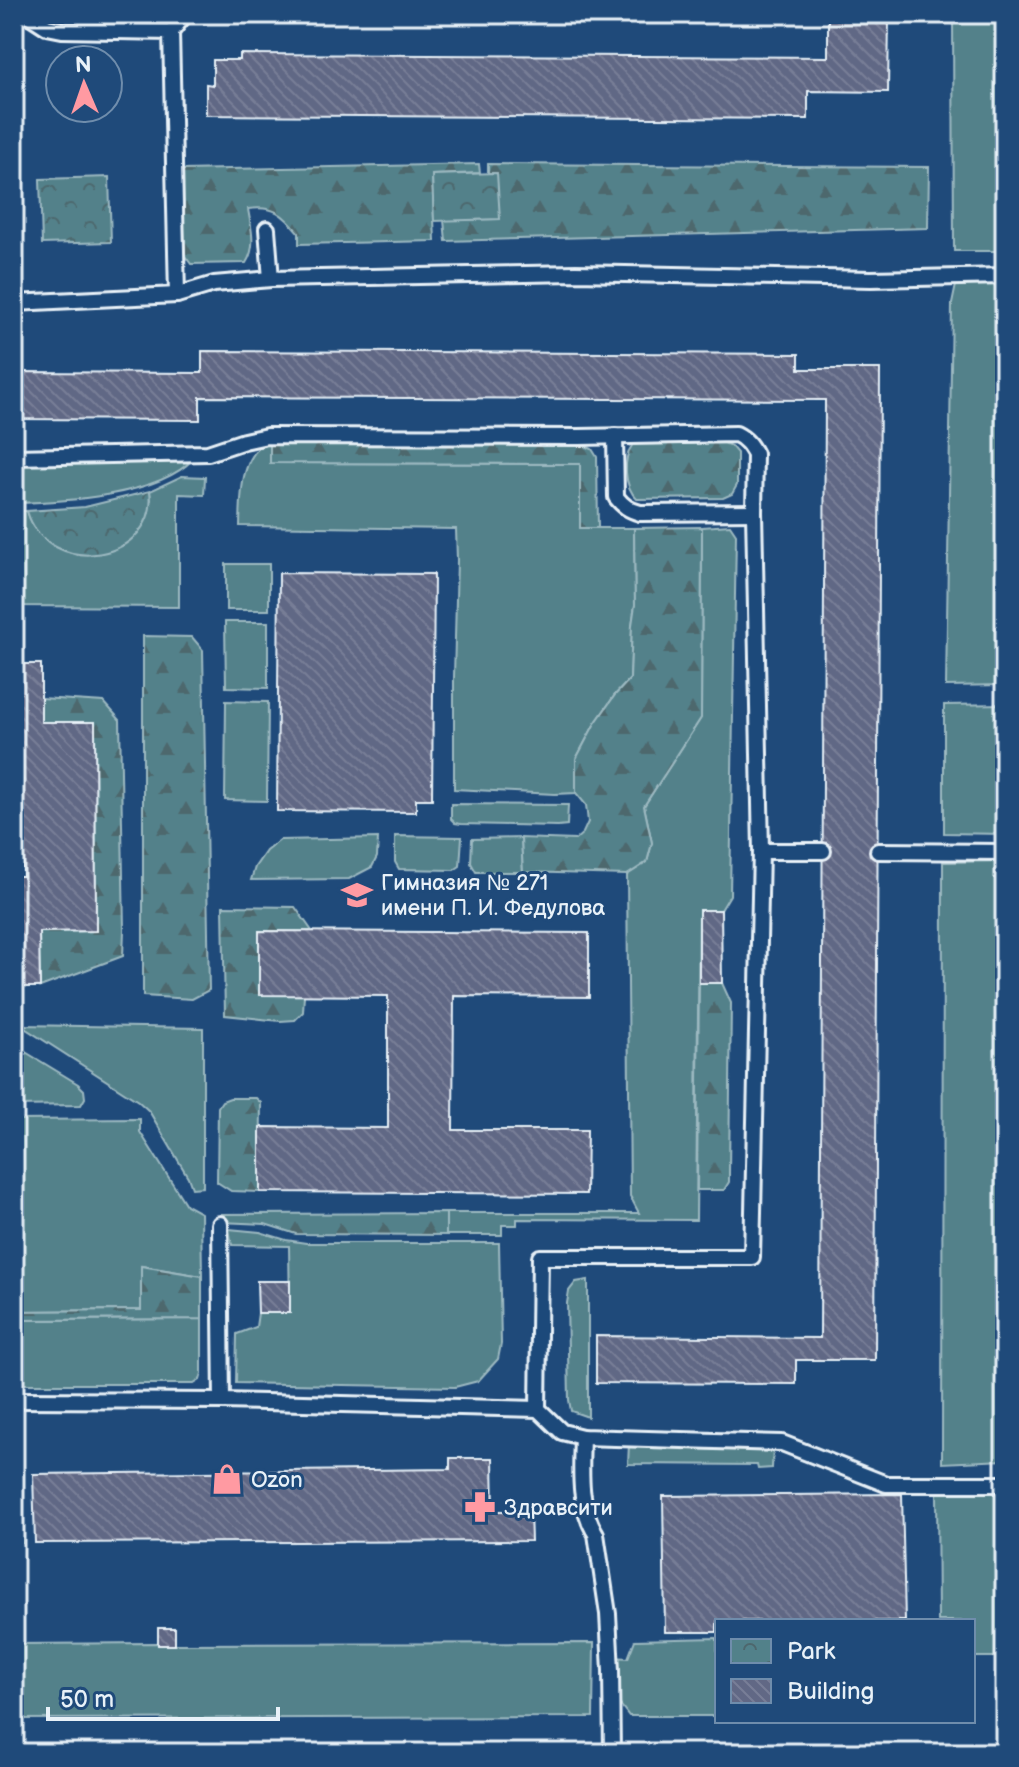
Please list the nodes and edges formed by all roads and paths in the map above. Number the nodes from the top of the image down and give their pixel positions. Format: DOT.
graph roads {
  1 [pos="27,14"];
  2 [pos="185,14"];
  3 [pos="171,32"];
  4 [pos="267,229"];
  5 [pos="1005,276"];
  6 [pos="271,279"];
  7 [pos="177,295"];
  8 [pos="14,303"];
  9 [pos="615,436"];
  10 [pos="14,457"];
  11 [pos="754,512"];
  12 [pos="761,851"];
  13 [pos="823,851"];
  14 [pos="878,851"];
  15 [pos="1005,852"];
  16 [pos="220,1224"];
  17 [pos="14,1400"];
  18 [pos="222,1401"];
  19 [pos="538,1409"];
  20 [pos="582,1437"];
  21 [pos="1005,1484"];
  22 [pos="612,1753"];
  1 -- 3 [label="lane"];
  2 -- 3 [label="lane"];
  3 -- 7 [label="lane"];
  4 -- 6 [label="lane"];
  5 -- 6 [label="lane"];
  6 -- 7 [label="lane"];
  7 -- 8 [label="lane"];
  9 -- 10 [label="lane"];
  9 -- 11 [label="lane"];
  9 -- 11 [label="lane"];
  11 -- 12 [label="lane"];
  12 -- 13 [label="lane"];
  12 -- 19 [label="lane"];
  14 -- 15 [label="lane"];
  16 -- 18 [label="lane"];
  17 -- 18 [label="lane"];
  18 -- 19 [label="lane"];
  19 -- 20 [label="lane"];
  20 -- 21 [label="lane"];
  20 -- 22 [label="lane"];
}
